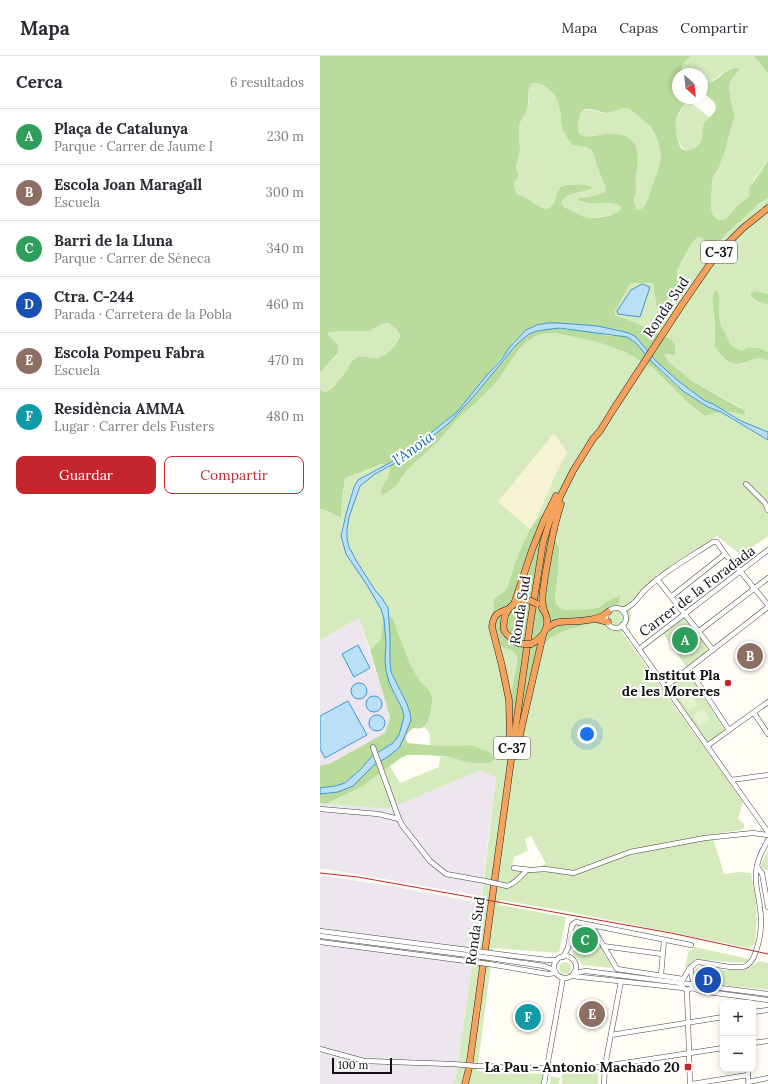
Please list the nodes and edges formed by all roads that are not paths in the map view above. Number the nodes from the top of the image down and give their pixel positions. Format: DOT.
graph roads {
  1 [pos="768,208"];
  2 [pos="593,439"];
  3 [pos="746,484"];
  4 [pos="768,510"];
  5 [pos="768,550"];
  6 [pos="725,554"];
  7 [pos="740,571"];
  8 [pos="768,578"];
  9 [pos="657,579"];
  10 [pos="755,588"];
  11 [pos="672,596"];
  12 [pos="514,604"];
  13 [pos="768,606"];
  14 [pos="508,608"];
  15 [pos="544,610"];
  16 [pos="622,610"];
  17 [pos="608,612"];
  18 [pos="685,614"];
  19 [pos="547,617"];
  20 [pos="596,619"];
  21 [pos="560,622"];
  22 [pos="608,622"];
  23 [pos="622,626"];
  24 [pos="547,628"];
  25 [pos="698,632"];
  26 [pos="543,635"];
  27 [pos="639,649"];
  28 [pos="713,650"];
  29 [pos="692,674"];
  30 [pos="665,687"];
  31 [pos="768,702"];
  32 [pos="754,713"];
  33 [pos="729,730"];
  34 [pos="768,733"];
  35 [pos="707,746"];
  36 [pos="374,749"];
  37 [pos="509,775"];
  38 [pos="768,775"];
  39 [pos="730,780"];
  40 [pos="320,809"];
  41 [pos="399,819"];
  42 [pos="768,832"];
  43 [pos="768,835"];
  44 [pos="768,840"];
  45 [pos="757,866"];
  46 [pos="514,868"];
  47 [pos="527,870"];
  48 [pos="762,873"];
  49 [pos="768,873"];
  50 [pos="756,879"];
  51 [pos="768,907"];
  52 [pos="591,925"];
  53 [pos="320,931"];
  54 [pos="320,936"];
  55 [pos="664,940"];
  56 [pos="320,942"];
  57 [pos="691,945"];
  58 [pos="603,946"];
  59 [pos="568,948"];
  60 [pos="476,953"];
  61 [pos="662,954"];
  62 [pos="490,956"];
  63 [pos="563,956"];
  64 [pos="569,957"];
  65 [pos="556,962"];
  66 [pos="576,964"];
  67 [pos="544,966"];
  68 [pos="692,967"];
  69 [pos="555,971"];
  70 [pos="586,971"];
  71 [pos="573,974"];
  72 [pos="661,975"];
  73 [pos="563,978"];
  74 [pos="692,979"];
  75 [pos="620,981"];
  76 [pos="686,984"];
  77 [pos="768,994"];
  78 [pos="744,997"];
  79 [pos="768,1000"];
  80 [pos="768,1010"];
  81 [pos="756,1012"];
  82 [pos="720,1018"];
  83 [pos="687,1023"];
  84 [pos="611,1035"];
  85 [pos="768,1041"];
  86 [pos="756,1043"];
  87 [pos="720,1048"];
  88 [pos="320,1049"];
  89 [pos="689,1053"];
  90 [pos="606,1066"];
  91 [pos="469,1068"];
  92 [pos="546,1068"];
  93 [pos="748,1075"];
  94 [pos="768,1078"];
  95 [pos="748,1083"];
  96 [pos="461,1084"];
  97 [pos="465,1084"];
  98 [pos="468,1084"];
  99 [pos="544,1084"];
  100 [pos="604,1084"];
  101 [pos="691,1084"];
  1 -- 2 [label="highway, Ronda Sud / C-37"];
  2 -- 12 [label="highway"];
  2 -- 15 [label="highway"];
  2 -- 37 [label="highway, Ronda Sud / C-37"];
  3 -- 4 [label="street"];
  5 -- 7 [label="street, Carrer de la Foradada"];
  6 -- 7 [label="street"];
  6 -- 9 [label="street"];
  6 -- 11 [label="street"];
  7 -- 10 [label="street"];
  7 -- 18 [label="street, Carrer de la Foradada"];
  8 -- 10 [label="street"];
  9 -- 11 [label="street"];
  9 -- 16 [label="street"];
  10 -- 13 [label="street"];
  10 -- 25 [label="street"];
  11 -- 18 [label="street"];
  12 -- 14 [label="highway"];
  12 -- 15 [label="highway, bridge"];
  13 -- 28 [label="street"];
  14 -- 26 [label="highway, bridge"];
  14 -- 37 [label="highway"];
  15 -- 19 [label="highway"];
  16 -- 17 [label="street"];
  16 -- 23 [label="street"];
  17 -- 20 [label="highway"];
  17 -- 22 [label="street"];
  18 -- 25 [label="street"];
  18 -- 27 [label="street, Carrer de la Foradada"];
  19 -- 21 [label="highway"];
  19 -- 24 [label="highway"];
  20 -- 21 [label="highway"];
  20 -- 22 [label="highway"];
  21 -- 24 [label="highway"];
  22 -- 23 [label="street"];
  23 -- 27 [label="street"];
  24 -- 26 [label="highway"];
  25 -- 28 [label="street"];
  26 -- 37 [label="highway"];
  27 -- 30 [label="street"];
  28 -- 30 [label="street"];
  29 -- 33 [label="street"];
  30 -- 35 [label="street"];
  31 -- 32 [label="street"];
  32 -- 33 [label="street"];
  32 -- 34 [label="street"];
  33 -- 35 [label="street"];
  35 -- 39 [label="street"];
  36 -- 41 [label="street"];
  37 -- 91 [label="highway, Ronda Sud / C-37"];
  38 -- 39 [label="street"];
  39 -- 42 [label="street"];
  40 -- 41 [label="street"];
  41 -- 47 [label="street, bridge"];
  43 -- 47 [label="street"];
  44 -- 45 [label="street"];
  45 -- 48 [label="street"];
  45 -- 50 [label="street"];
  46 -- 47 [label="street"];
  48 -- 49 [label="street"];
  48 -- 50 [label="street"];
  48 -- 51 [label="street"];
  50 -- 68 [label="street"];
  52 -- 55 [label="street"];
  52 -- 58 [label="street"];
  52 -- 59 [label="street"];
  53 -- 60 [label="street"];
  54 -- 60 [label="street"];
  55 -- 57 [label="street"];
  55 -- 61 [label="street"];
  56 -- 69 [label="street, bridge"];
  58 -- 61 [label="street"];
  58 -- 72 [label="street"];
  59 -- 63 [label="street"];
  59 -- 64 [label="street"];
  60 -- 62 [label="street, bridge"];
  61 -- 72 [label="street"];
  62 -- 65 [label="street"];
  62 -- 67 [label="street"];
  63 -- 64 [label="street"];
  63 -- 65 [label="street"];
  64 -- 66 [label="street"];
  65 -- 67 [label="street"];
  65 -- 69 [label="street"];
  66 -- 70 [label="street"];
  66 -- 71 [label="street"];
  67 -- 69 [label="street"];
  68 -- 74 [label="street"];
  68 -- 76 [label="street"];
  69 -- 73 [label="street"];
  70 -- 71 [label="street"];
  70 -- 76 [label="street"];
  71 -- 73 [label="street"];
  71 -- 75 [label="street"];
  72 -- 76 [label="street"];
  73 -- 92 [label="street"];
  74 -- 76 [label="street"];
  74 -- 76 [label="street"];
  75 -- 76 [label="street"];
  75 -- 84 [label="street"];
  76 -- 77 [label="street"];
  76 -- 78 [label="street"];
  76 -- 83 [label="street"];
  78 -- 79 [label="street"];
  80 -- 81 [label="street"];
  82 -- 83 [label="street"];
  83 -- 84 [label="street"];
  83 -- 89 [label="street"];
  84 -- 90 [label="street"];
  85 -- 86 [label="street"];
  87 -- 89 [label="street"];
  88 -- 92 [label="street, bridge"];
  89 -- 90 [label="street"];
  89 -- 101 [label="street"];
  90 -- 92 [label="street"];
  90 -- 100 [label="street"];
  91 -- 96 [label="highway, C-37"];
  91 -- 97 [label="highway, Ronda Sud / C-37"];
  91 -- 98 [label="highway, C-37"];
  92 -- 99 [label="street"];
  93 -- 95 [label="street"];
  93 -- 101 [label="street"];
  94 -- 95 [label="street"];
}
